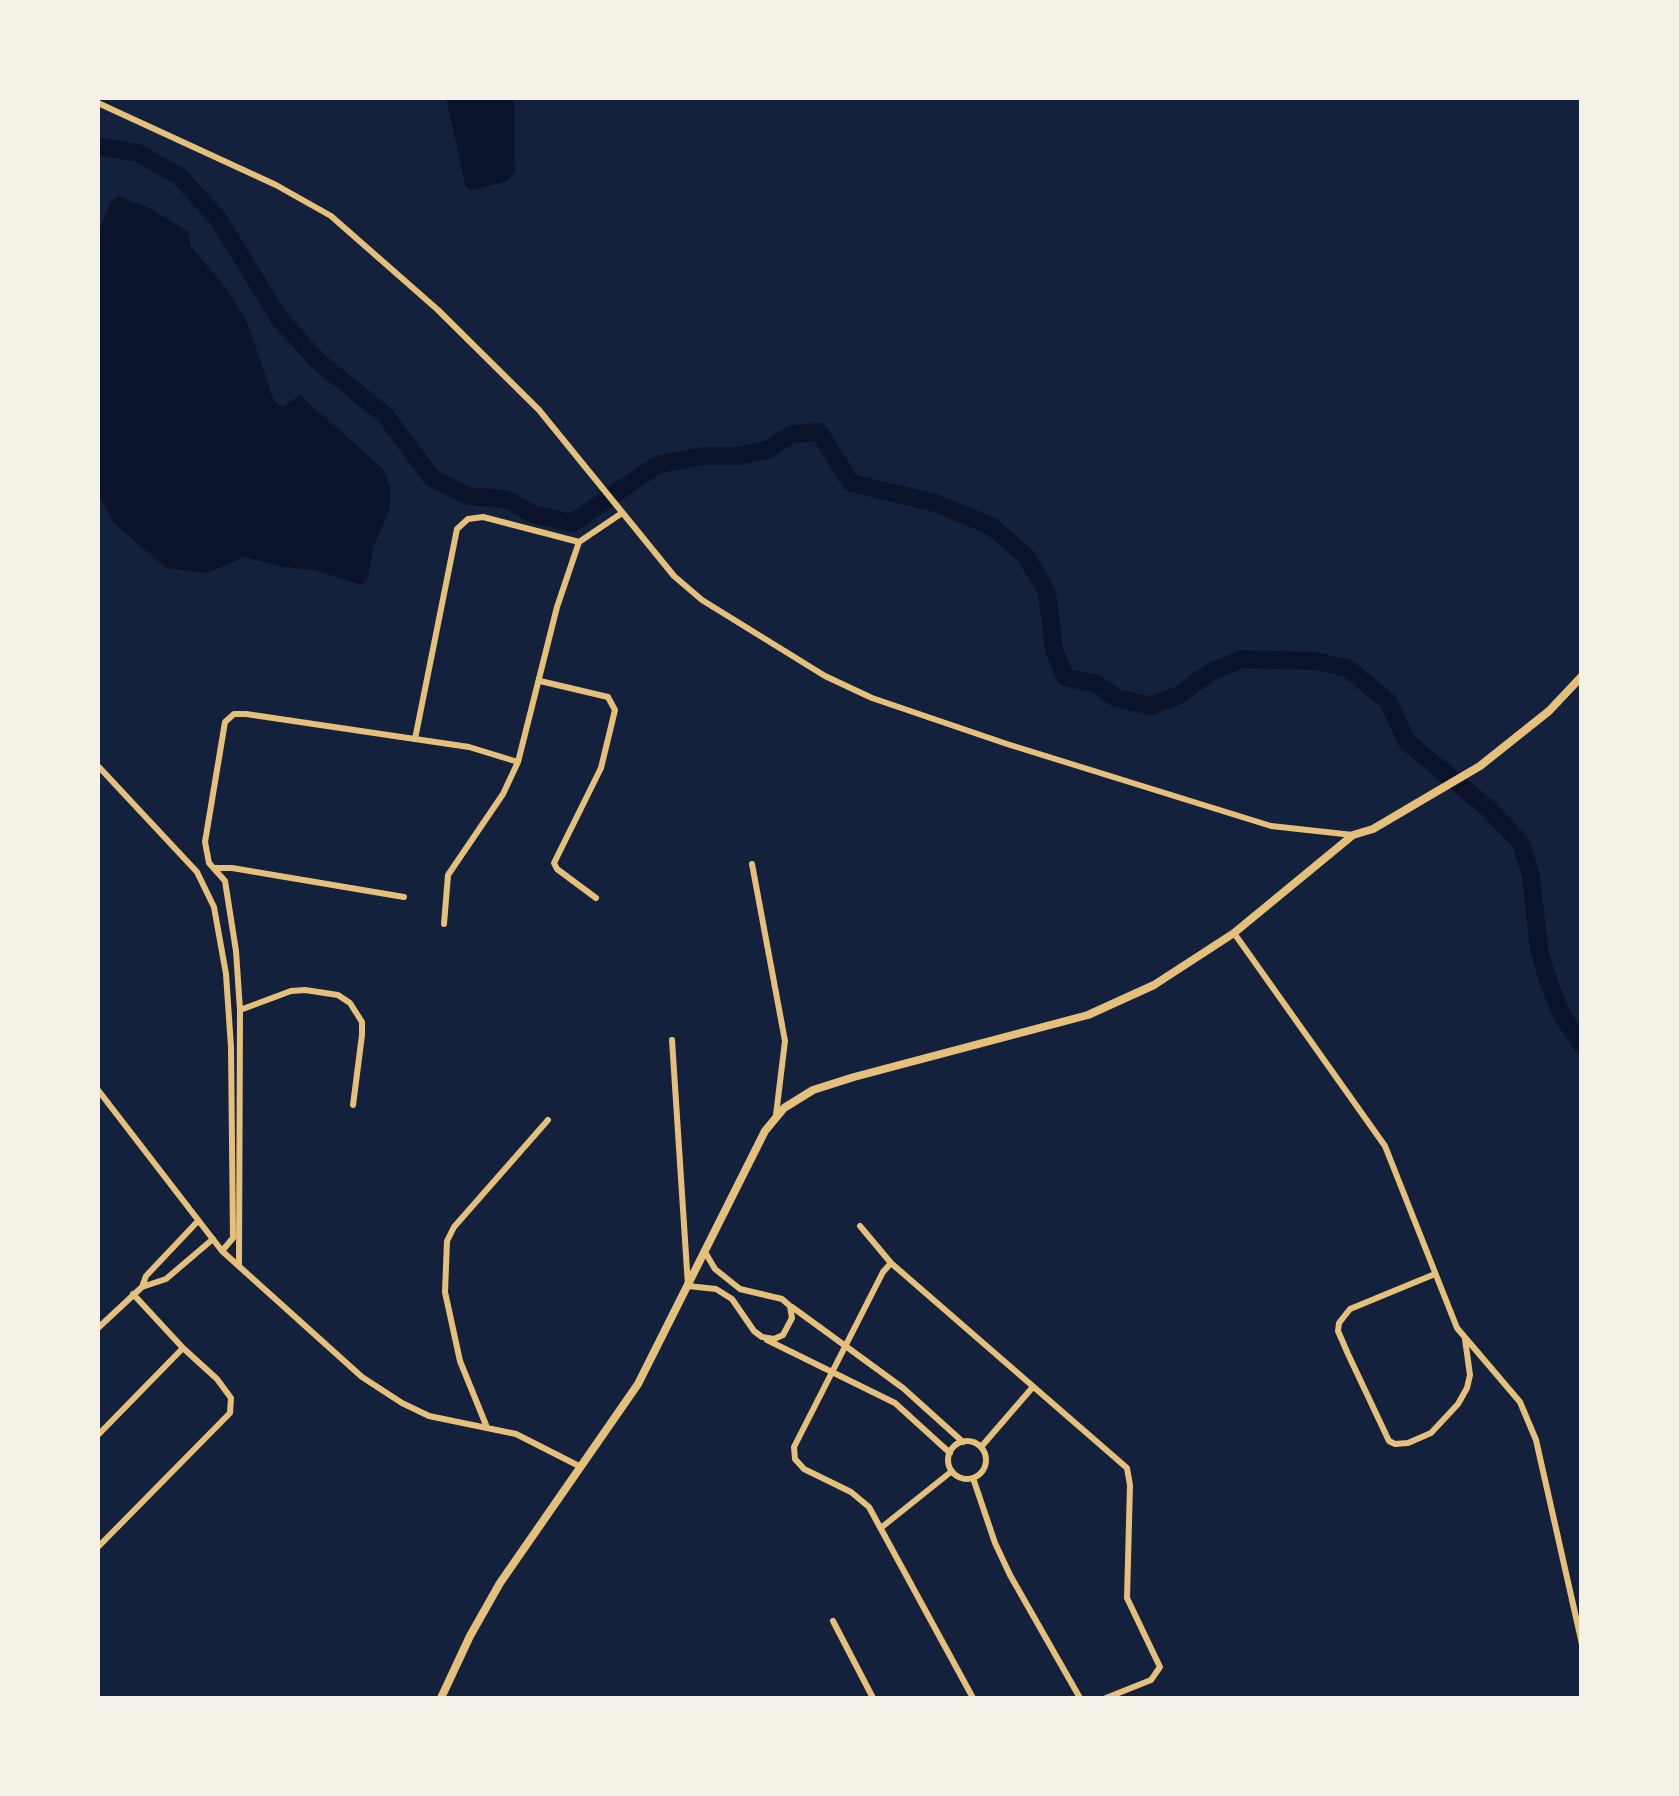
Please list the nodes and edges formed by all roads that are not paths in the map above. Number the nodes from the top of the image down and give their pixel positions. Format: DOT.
graph roads {
  1 [pos="98,103"];
  2 [pos="619,510"];
  3 [pos="579,542"];
  4 [pos="1582,676"];
  5 [pos="540,680"];
  6 [pos="415,739"];
  7 [pos="518,762"];
  8 [pos="98,766"];
  9 [pos="1353,836"];
  10 [pos="752,864"];
  11 [pos="238,871"];
  12 [pos="220,874"];
  13 [pos="404,896"];
  14 [pos="596,898"];
  15 [pos="444,924"];
  16 [pos="1234,933"];
  17 [pos="240,1010"];
  18 [pos="672,1040"];
  19 [pos="98,1090"];
  20 [pos="353,1105"];
  21 [pos="776,1116"];
  22 [pos="548,1120"];
  23 [pos="198,1221"];
  24 [pos="860,1226"];
  25 [pos="213,1239"];
  26 [pos="222,1251"];
  27 [pos="706,1252"];
  28 [pos="891,1263"];
  29 [pos="239,1265"];
  30 [pos="1435,1274"];
  31 [pos="688,1286"];
  32 [pos="142,1287"];
  33 [pos="133,1294"];
  34 [pos="790,1306"];
  35 [pos="98,1328"];
  36 [pos="762,1337"];
  37 [pos="1465,1338"];
  38 [pos="847,1347"];
  39 [pos="183,1348"];
  40 [pos="834,1372"];
  41 [pos="1032,1388"];
  42 [pos="487,1426"];
  43 [pos="98,1435"];
  44 [pos="963,1442"];
  45 [pos="980,1447"];
  46 [pos="950,1452"];
  47 [pos="579,1466"];
  48 [pos="952,1472"];
  49 [pos="973,1478"];
  50 [pos="882,1528"];
  51 [pos="98,1546"];
  52 [pos="833,1621"];
  53 [pos="1582,1644"];
  54 [pos="441,1698"];
  55 [pos="873,1698"];
  56 [pos="973,1698"];
  57 [pos="1080,1698"];
  58 [pos="1106,1698"];
  1 -- 2 [label="street"];
  2 -- 3 [label="street"];
  2 -- 9 [label="street"];
  3 -- 5 [label="street"];
  3 -- 6 [label="street"];
  4 -- 9 [label="street"];
  5 -- 7 [label="street"];
  5 -- 14 [label="street"];
  6 -- 7 [label="street"];
  6 -- 12 [label="street"];
  7 -- 15 [label="street"];
  8 -- 26 [label="street"];
  9 -- 16 [label="street"];
  10 -- 21 [label="street"];
  11 -- 12 [label="street"];
  11 -- 12 [label="street"];
  11 -- 13 [label="street"];
  12 -- 17 [label="street"];
  16 -- 21 [label="street"];
  16 -- 30 [label="street"];
  17 -- 20 [label="street"];
  17 -- 29 [label="street"];
  18 -- 31 [label="street"];
  19 -- 23 [label="street"];
  21 -- 27 [label="street"];
  22 -- 42 [label="street"];
  23 -- 25 [label="street"];
  23 -- 32 [label="street"];
  24 -- 28 [label="street"];
  25 -- 26 [label="street"];
  25 -- 32 [label="street"];
  26 -- 29 [label="street"];
  27 -- 31 [label="street"];
  27 -- 34 [label="street"];
  28 -- 38 [label="street"];
  28 -- 41 [label="street"];
  29 -- 42 [label="street"];
  30 -- 37 [label="street"];
  30 -- 37 [label="street"];
  31 -- 36 [label="street"];
  31 -- 47 [label="street"];
  32 -- 33 [label="street"];
  33 -- 35 [label="street"];
  33 -- 39 [label="street"];
  34 -- 36 [label="street"];
  34 -- 38 [label="street"];
  36 -- 40 [label="street"];
  37 -- 53 [label="street"];
  38 -- 40 [label="street"];
  38 -- 44 [label="street"];
  39 -- 43 [label="street"];
  39 -- 51 [label="street"];
  40 -- 46 [label="street"];
  40 -- 50 [label="street"];
  41 -- 45 [label="street"];
  41 -- 58 [label="street"];
  42 -- 47 [label="street"];
  44 -- 45 [label="street"];
  44 -- 46 [label="street"];
  45 -- 49 [label="street"];
  46 -- 48 [label="street"];
  47 -- 54 [label="street"];
  48 -- 49 [label="street"];
  48 -- 50 [label="street"];
  49 -- 57 [label="street"];
  50 -- 56 [label="street"];
  52 -- 55 [label="street"];
}
